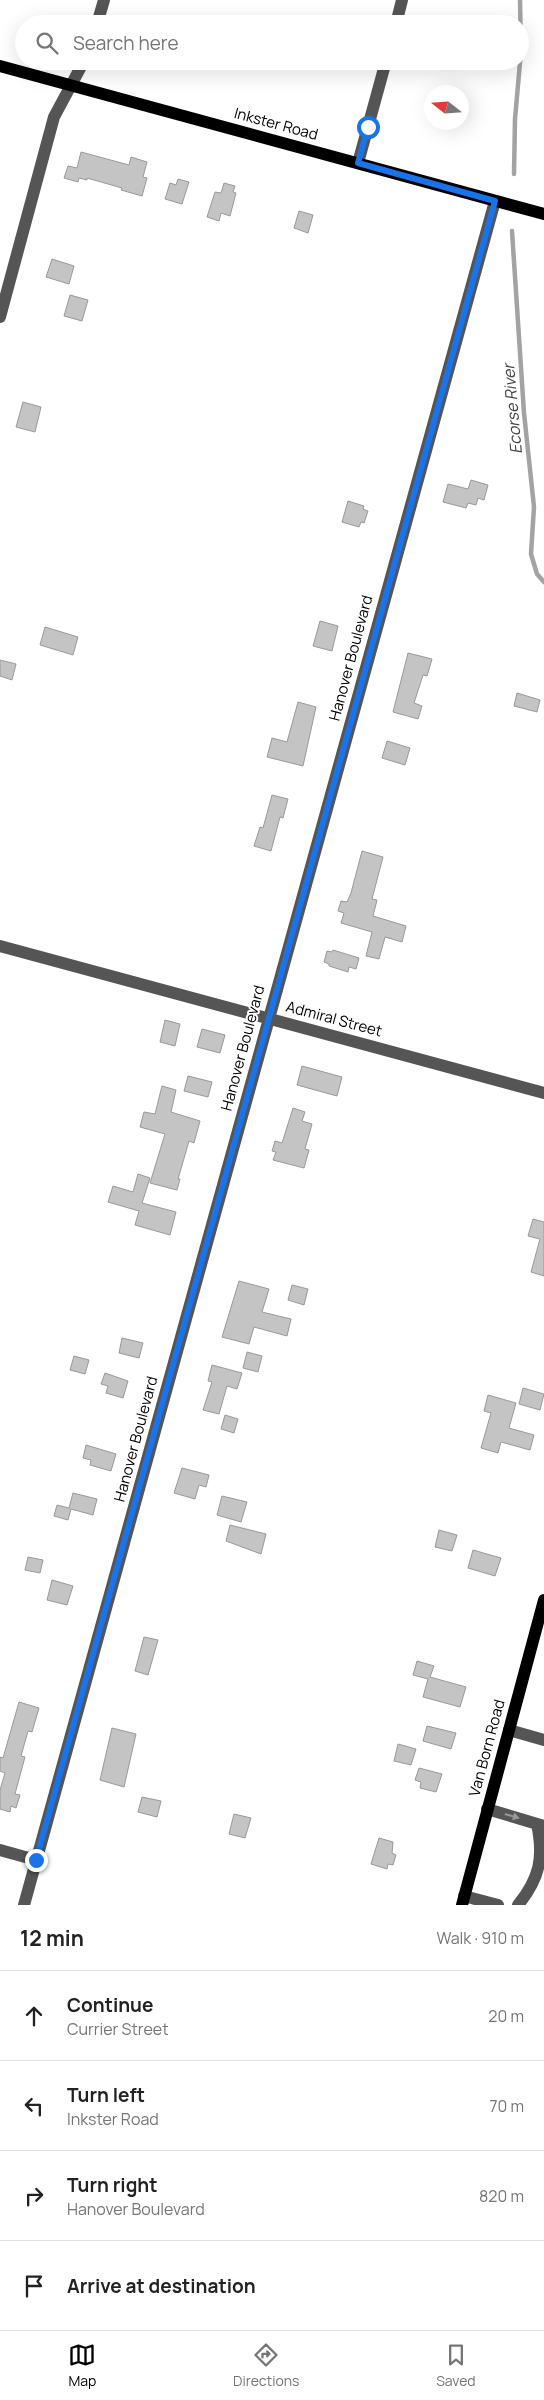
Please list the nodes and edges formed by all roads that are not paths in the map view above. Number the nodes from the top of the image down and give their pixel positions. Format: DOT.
graph roads {
  1 [pos="104,0"];
  2 [pos="402,0"];
  3 [pos="100,15"];
  4 [pos="398,15"];
  5 [pos="0,66"];
  6 [pos="80,70"];
  7 [pos="384,70"];
  8 [pos="73,86"];
  9 [pos="358,163"];
  10 [pos="495,201"];
  11 [pos="544,214"];
  12 [pos="0,317"];
  13 [pos="0,946"];
  14 [pos="269,1018"];
  15 [pos="544,1093"];
  16 [pos="544,1600"];
  17 [pos="508,1730"];
  18 [pos="544,1740"];
  19 [pos="487,1809"];
  20 [pos="540,1825"];
  21 [pos="0,1850"];
  22 [pos="36,1860"];
  23 [pos="463,1900"];
  24 [pos="24,1905"];
  25 [pos="498,1905"];
  26 [pos="518,1905"];
  1 -- 3 [label="street"];
  2 -- 4 [label="street"];
  5 -- 8 [label="main road, Inkster Road"];
  6 -- 8 [label="street"];
  7 -- 9 [label="street"];
  8 -- 9 [label="main road, Inkster Road"];
  8 -- 12 [label="street"];
  9 -- 10 [label="main road, Inkster Road"];
  10 -- 11 [label="main road, Inkster Road"];
  10 -- 14 [label="street, Hanover Boulevard"];
  13 -- 14 [label="street, Admiral Street"];
  14 -- 15 [label="street, Admiral Street"];
  14 -- 22 [label="street, Hanover Boulevard"];
  16 -- 17 [label="main road, Van Born Road"];
  17 -- 18 [label="street"];
  17 -- 19 [label="main road, Van Born Road"];
  19 -- 20 [label="street, one-way"];
  19 -- 23 [label="main road, Van Born Road"];
  20 -- 26 [label="street"];
  21 -- 22 [label="street"];
  22 -- 24 [label="street, Hanover Boulevard"];
  23 -- 25 [label="street"];
}
